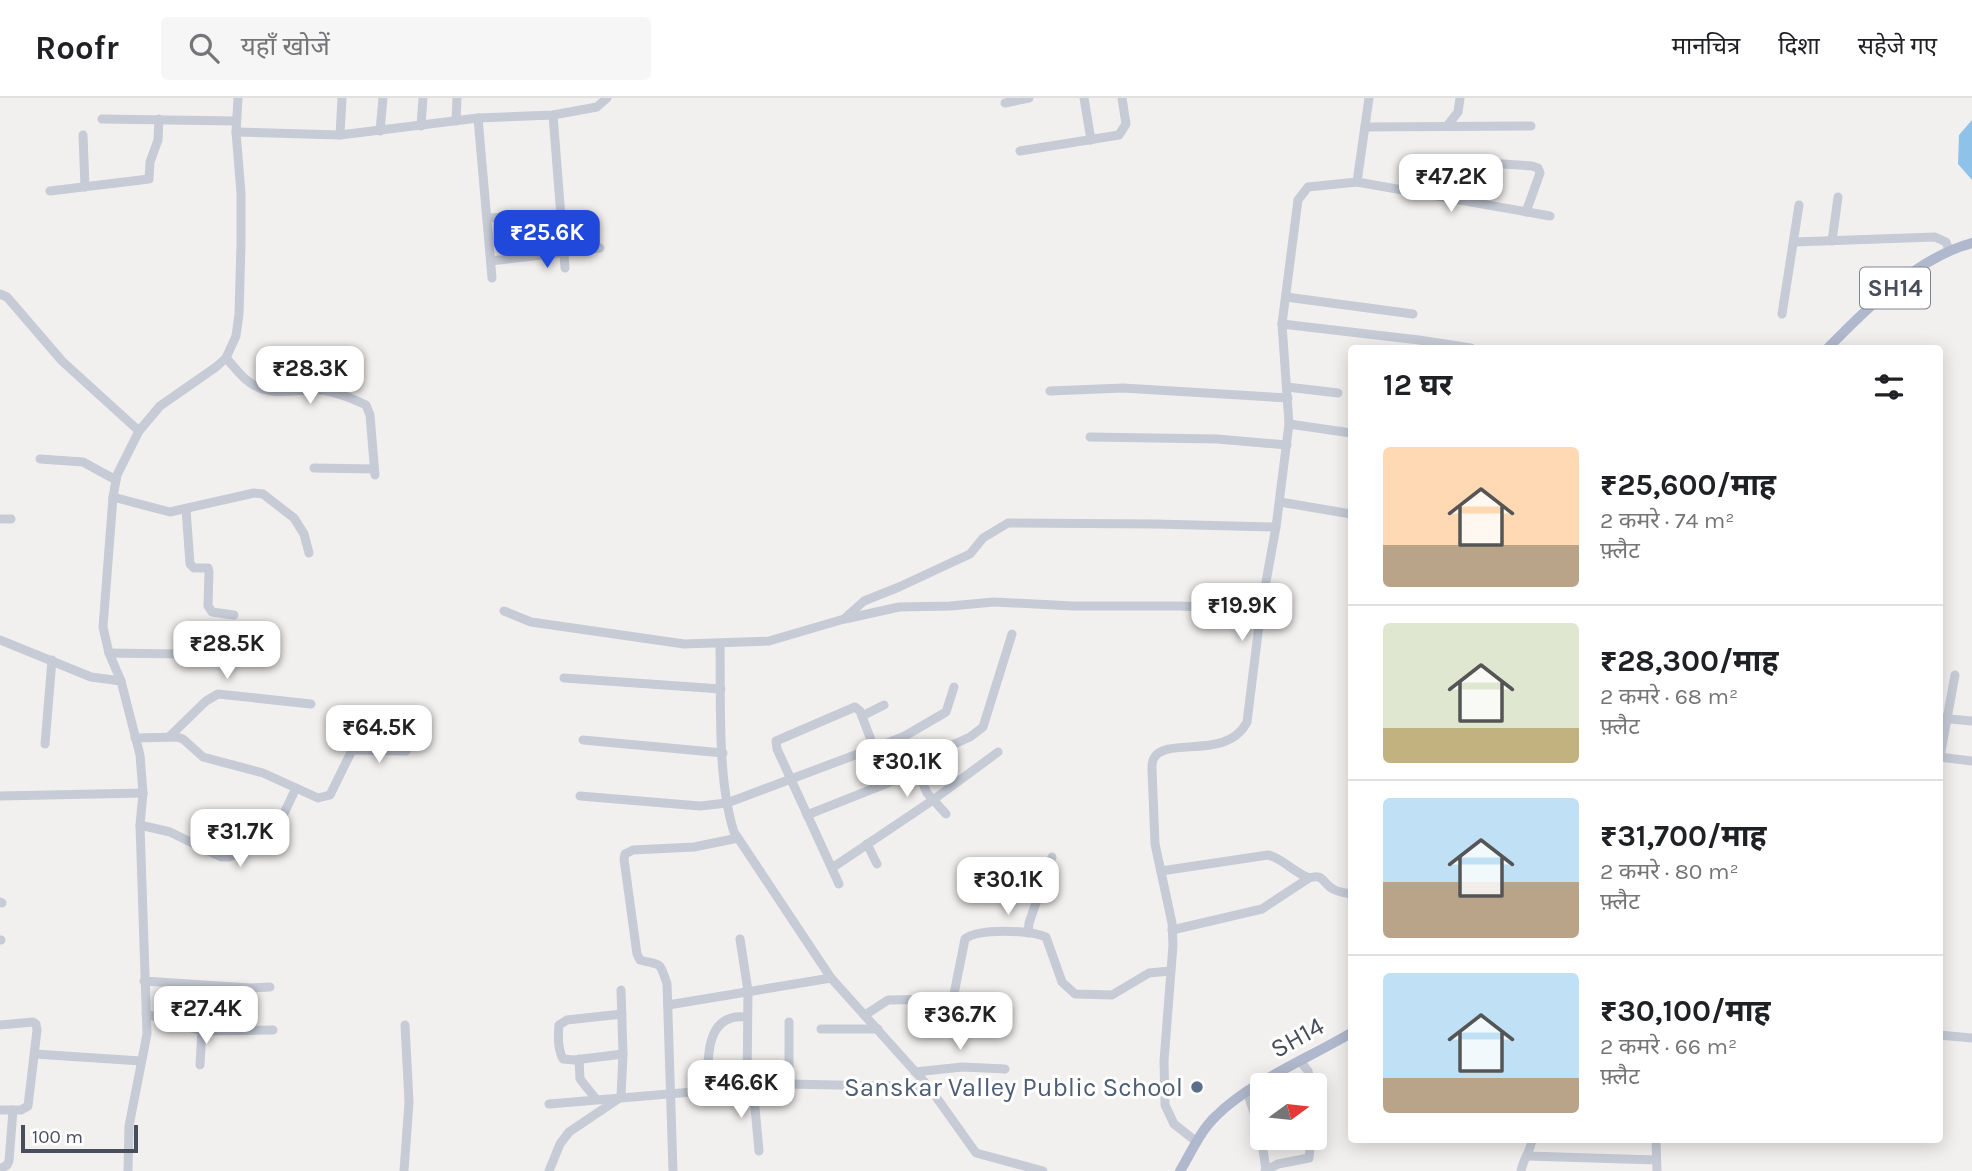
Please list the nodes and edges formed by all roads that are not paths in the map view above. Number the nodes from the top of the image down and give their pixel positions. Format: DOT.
graph roads {
  1 [pos="238,98"];
  2 [pos="342,98"];
  3 [pos="383,98"];
  4 [pos="423,98"];
  5 [pos="457,98"];
  6 [pos="607,98"];
  7 [pos="1029,98"];
  8 [pos="1084,98"];
  9 [pos="1122,98"];
  10 [pos="1369,98"];
  11 [pos="1460,98"];
  12 [pos="1005,103"];
  13 [pos="553,115"];
  14 [pos="478,118"];
  15 [pos="102,119"];
  16 [pos="159,119"];
  17 [pos="236,121"];
  18 [pos="456,121"];
  19 [pos="421,126"];
  20 [pos="1447,126"];
  21 [pos="1531,126"];
  22 [pos="1365,127"];
  23 [pos="380,131"];
  24 [pos="236,132"];
  25 [pos="83,135"];
  26 [pos="340,135"];
  27 [pos="1091,140"];
  28 [pos="1020,151"];
  29 [pos="1357,182"];
  30 [pos="85,187"];
  31 [pos="50,191"];
  32 [pos="1413,192"];
  33 [pos="1838,197"];
  34 [pos="1799,205"];
  35 [pos="1526,212"];
  36 [pos="561,215"];
  37 [pos="1550,216"];
  38 [pos="487,218"];
  39 [pos="1832,241"];
  40 [pos="1794,242"];
  41 [pos="1972,243"];
  42 [pos="600,248"];
  43 [pos="1949,250"];
  44 [pos="564,253"];
  45 [pos="491,261"];
  46 [pos="565,268"];
  47 [pos="492,278"];
  48 [pos="0,294"];
  49 [pos="1286,296"];
  50 [pos="1782,313"];
  51 [pos="1413,314"];
  52 [pos="1282,324"];
  53 [pos="1452,345"];
  54 [pos="1831,345"];
  55 [pos="226,358"];
  56 [pos="1287,387"];
  57 [pos="1050,391"];
  58 [pos="1338,393"];
  59 [pos="1288,398"];
  60 [pos="1289,424"];
  61 [pos="139,431"];
  62 [pos="1348,433"];
  63 [pos="1090,437"];
  64 [pos="1287,445"];
  65 [pos="40,459"];
  66 [pos="314,468"];
  67 [pos="116,480"];
  68 [pos="113,497"];
  69 [pos="1280,502"];
  70 [pos="186,509"];
  71 [pos="1348,513"];
  72 [pos="0,519"];
  73 [pos="11,519"];
  74 [pos="1276,527"];
  75 [pos="309,553"];
  76 [pos="1261,609"];
  77 [pos="504,611"];
  78 [pos="234,615"];
  79 [pos="844,619"];
  80 [pos="1012,634"];
  81 [pos="0,640"];
  82 [pos="720,644"];
  83 [pos="109,653"];
  84 [pos="180,654"];
  85 [pos="52,660"];
  86 [pos="1955,675"];
  87 [pos="565,678"];
  88 [pos="121,681"];
  89 [pos="954,687"];
  90 [pos="721,689"];
  91 [pos="311,704"];
  92 [pos="884,705"];
  93 [pos="862,716"];
  94 [pos="1943,718"];
  95 [pos="1972,721"];
  96 [pos="363,728"];
  97 [pos="169,737"];
  98 [pos="903,737"];
  99 [pos="135,738"];
  100 [pos="583,740"];
  101 [pos="45,744"];
  102 [pos="874,748"];
  103 [pos="352,750"];
  104 [pos="406,751"];
  105 [pos="998,752"];
  106 [pos="723,753"];
  107 [pos="1943,757"];
  108 [pos="1972,761"];
  109 [pos="916,766"];
  110 [pos="790,779"];
  111 [pos="296,788"];
  112 [pos="143,793"];
  113 [pos="0,796"];
  114 [pos="580,796"];
  115 [pos="933,800"];
  116 [pos="727,803"];
  117 [pos="946,814"];
  118 [pos="807,815"];
  119 [pos="140,825"];
  120 [pos="738,838"];
  121 [pos="867,844"];
  122 [pos="1052,858"];
  123 [pos="877,864"];
  124 [pos="832,868"];
  125 [pos="1161,872"];
  126 [pos="1309,878"];
  127 [pos="839,884"];
  128 [pos="1348,893"];
  129 [pos="1172,930"];
  130 [pos="1028,933"];
  131 [pos="740,939"];
  132 [pos="1170,971"];
  133 [pos="831,978"];
  134 [pos="145,981"];
  135 [pos="270,987"];
  136 [pos="621,989"];
  137 [pos="748,991"];
  138 [pos="668,1005"];
  139 [pos="146,1014"];
  140 [pos="622,1014"];
  141 [pos="865,1015"];
  142 [pos="747,1017"];
  143 [pos="789,1022"];
  144 [pos="0,1025"];
  145 [pos="405,1025"];
  146 [pos="821,1029"];
  147 [pos="878,1029"];
  148 [pos="273,1030"];
  149 [pos="202,1031"];
  150 [pos="1348,1034"];
  151 [pos="1943,1035"];
  152 [pos="1972,1038"];
  153 [pos="35,1054"];
  154 [pos="623,1054"];
  155 [pos="579,1059"];
  156 [pos="141,1061"];
  157 [pos="1301,1062"];
  158 [pos="200,1065"];
  159 [pos="1005,1069"];
  160 [pos="915,1072"];
  161 [pos="1308,1073"];
  162 [pos="789,1084"];
  163 [pos="750,1086"];
  164 [pos="929,1087"];
  165 [pos="708,1090"];
  166 [pos="1247,1091"];
  167 [pos="671,1093"];
  168 [pos="621,1097"];
  169 [pos="597,1099"];
  170 [pos="549,1104"];
  171 [pos="0,1110"];
  172 [pos="13,1110"];
  173 [pos="1197,1142"];
  174 [pos="1531,1143"];
  175 [pos="1656,1143"];
  176 [pos="1310,1150"];
  177 [pos="759,1151"];
  178 [pos="1527,1156"];
  179 [pos="1656,1160"];
  180 [pos="0,1169"];
  181 [pos="1266,1170"];
  182 [pos="128,1171"];
  183 [pos="404,1171"];
  184 [pos="549,1171"];
  185 [pos="673,1171"];
  186 [pos="1043,1171"];
  187 [pos="1180,1171"];
  188 [pos="1521,1171"];
  189 [pos="1657,1171"];
  1 -- 17 [label="street"];
  2 -- 26 [label="street"];
  3 -- 23 [label="street"];
  4 -- 19 [label="street"];
  5 -- 18 [label="street"];
  6 -- 13 [label="street"];
  7 -- 12 [label="street"];
  8 -- 27 [label="street"];
  9 -- 27 [label="street"];
  10 -- 22 [label="street"];
  11 -- 20 [label="street"];
  13 -- 14 [label="street"];
  13 -- 36 [label="street"];
  14 -- 18 [label="street"];
  14 -- 38 [label="street"];
  15 -- 16 [label="street"];
  16 -- 17 [label="street"];
  16 -- 30 [label="street"];
  17 -- 24 [label="street"];
  18 -- 19 [label="street"];
  19 -- 23 [label="street"];
  20 -- 21 [label="street"];
  20 -- 22 [label="street"];
  22 -- 29 [label="street"];
  23 -- 26 [label="street"];
  24 -- 26 [label="street"];
  24 -- 55 [label="street"];
  25 -- 30 [label="street"];
  27 -- 28 [label="street"];
  29 -- 32 [label="street"];
  29 -- 49 [label="street"];
  30 -- 31 [label="street"];
  32 -- 35 [label="street"];
  32 -- 35 [label="street"];
  33 -- 39 [label="street"];
  34 -- 40 [label="street"];
  35 -- 37 [label="street"];
  36 -- 38 [label="street"];
  36 -- 44 [label="street"];
  38 -- 45 [label="street"];
  39 -- 40 [label="street"];
  39 -- 43 [label="street"];
  40 -- 50 [label="street"];
  41 -- 43 [label="main road, SH14 / SH14"];
  42 -- 44 [label="street"];
  43 -- 54 [label="main road, SH14 / SH14"];
  44 -- 45 [label="street"];
  44 -- 46 [label="street"];
  45 -- 47 [label="street"];
  48 -- 61 [label="street"];
  49 -- 51 [label="street"];
  49 -- 52 [label="street"];
  52 -- 53 [label="street"];
  52 -- 56 [label="street"];
  55 -- 61 [label="street"];
  55 -- 66 [label="street"];
  56 -- 58 [label="street"];
  56 -- 59 [label="street"];
  57 -- 59 [label="street"];
  59 -- 60 [label="street"];
  60 -- 62 [label="street"];
  60 -- 64 [label="street"];
  61 -- 67 [label="street"];
  63 -- 64 [label="street"];
  64 -- 69 [label="street"];
  65 -- 67 [label="street"];
  67 -- 68 [label="street"];
  68 -- 70 [label="street"];
  68 -- 83 [label="street"];
  69 -- 71 [label="street"];
  69 -- 74 [label="street"];
  70 -- 75 [label="street"];
  70 -- 78 [label="street"];
  72 -- 73 [label="street"];
  74 -- 76 [label="street"];
  74 -- 79 [label="street"];
  76 -- 79 [label="street"];
  76 -- 125 [label="street"];
  77 -- 82 [label="street"];
  79 -- 82 [label="street"];
  80 -- 109 [label="street"];
  81 -- 85 [label="street"];
  82 -- 90 [label="street"];
  83 -- 84 [label="street"];
  83 -- 88 [label="street"];
  85 -- 88 [label="street"];
  85 -- 101 [label="street"];
  86 -- 94 [label="street"];
  87 -- 90 [label="street"];
  88 -- 99 [label="street"];
  89 -- 98 [label="street"];
  90 -- 106 [label="street"];
  91 -- 97 [label="street"];
  92 -- 93 [label="street"];
  93 -- 102 [label="street"];
  93 -- 110 [label="street"];
  94 -- 95 [label="street"];
  96 -- 103 [label="street"];
  97 -- 99 [label="street"];
  97 -- 111 [label="street"];
  98 -- 102 [label="street"];
  98 -- 109 [label="street"];
  99 -- 112 [label="street"];
  100 -- 106 [label="street"];
  102 -- 110 [label="street"];
  103 -- 104 [label="street"];
  103 -- 111 [label="street"];
  105 -- 115 [label="street"];
  106 -- 116 [label="street"];
  107 -- 108 [label="street"];
  109 -- 115 [label="street"];
  109 -- 118 [label="street"];
  110 -- 116 [label="street"];
  110 -- 118 [label="street"];
  111 -- 119 [label="street"];
  112 -- 113 [label="street"];
  112 -- 119 [label="street"];
  114 -- 116 [label="street"];
  115 -- 117 [label="street"];
  115 -- 121 [label="street"];
  116 -- 120 [label="street"];
  118 -- 124 [label="street"];
  119 -- 134 [label="street"];
  120 -- 133 [label="street"];
  120 -- 138 [label="street"];
  121 -- 123 [label="street"];
  121 -- 124 [label="street"];
  122 -- 130 [label="street"];
  124 -- 127 [label="street"];
  125 -- 126 [label="street"];
  125 -- 129 [label="street"];
  126 -- 128 [label="street"];
  126 -- 129 [label="street"];
  129 -- 132 [label="street"];
  130 -- 132 [label="street"];
  130 -- 141 [label="street"];
  131 -- 137 [label="street"];
  132 -- 173 [label="street"];
  133 -- 137 [label="street"];
  133 -- 141 [label="street"];
  134 -- 135 [label="street"];
  134 -- 139 [label="street"];
  136 -- 140 [label="street"];
  137 -- 138 [label="street"];
  137 -- 142 [label="street"];
  138 -- 167 [label="street"];
  139 -- 149 [label="street"];
  139 -- 156 [label="street"];
  140 -- 154 [label="street"];
  140 -- 155 [label="street"];
  141 -- 147 [label="street"];
  142 -- 163 [label="street"];
  142 -- 165 [label="street"];
  143 -- 162 [label="street"];
  144 -- 153 [label="street"];
  145 -- 183 [label="street"];
  146 -- 147 [label="street"];
  147 -- 160 [label="street"];
  148 -- 149 [label="street"];
  149 -- 158 [label="street"];
  150 -- 157 [label="main road, SH14 / SH14"];
  151 -- 152 [label="street"];
  153 -- 156 [label="street"];
  153 -- 172 [label="street"];
  154 -- 155 [label="street"];
  154 -- 168 [label="street"];
  155 -- 169 [label="street"];
  156 -- 182 [label="street"];
  157 -- 161 [label="street"];
  157 -- 166 [label="main road, SH14 / SH14"];
  159 -- 160 [label="street"];
  160 -- 164 [label="street"];
  162 -- 163 [label="street"];
  162 -- 164 [label="street"];
  163 -- 165 [label="street"];
  163 -- 177 [label="street"];
  164 -- 186 [label="street"];
  165 -- 167 [label="street"];
  166 -- 173 [label="main road, SH14 / SH14"];
  166 -- 181 [label="street"];
  167 -- 168 [label="street"];
  167 -- 185 [label="street"];
  168 -- 169 [label="street"];
  168 -- 184 [label="street"];
  169 -- 170 [label="street"];
  171 -- 172 [label="street"];
  172 -- 180 [label="street"];
  173 -- 187 [label="main road, SH14 / SH14"];
  174 -- 178 [label="street"];
  175 -- 179 [label="street"];
  176 -- 181 [label="street"];
  178 -- 179 [label="street"];
  178 -- 188 [label="street"];
  179 -- 189 [label="street"];
}
